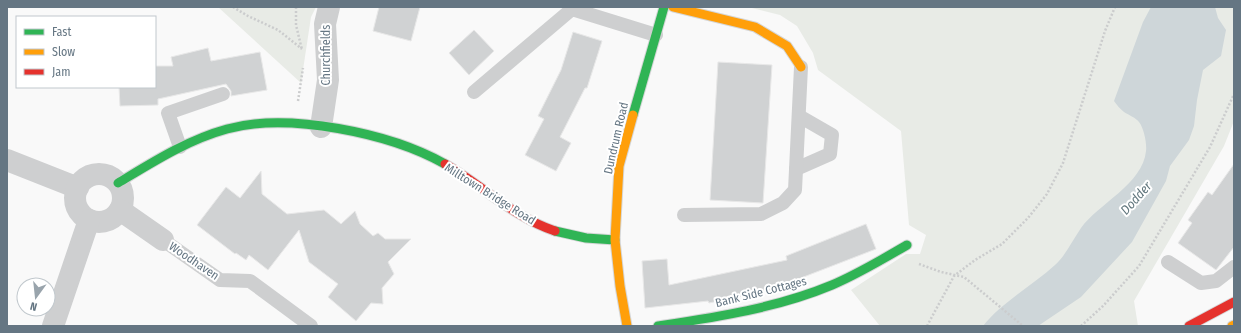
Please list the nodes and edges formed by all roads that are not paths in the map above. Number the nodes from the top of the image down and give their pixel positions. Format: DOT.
graph roads {
  1 [pos="329,7"];
  2 [pos="664,7"];
  3 [pos="674,7"];
  4 [pos="656,35"];
  5 [pos="801,67"];
  6 [pos="474,92"];
  7 [pos="223,94"];
  8 [pos="799,116"];
  9 [pos="321,126"];
  10 [pos="180,147"];
  11 [pos="7,160"];
  12 [pos="796,169"];
  13 [pos="118,183"];
  14 [pos="78,188"];
  15 [pos="120,210"];
  16 [pos="684,215"];
  17 [pos="89,220"];
  18 [pos="163,240"];
  19 [pos="616,240"];
  20 [pos="907,245"];
  21 [pos="1168,262"];
  22 [pos="1234,267"];
  23 [pos="1234,302"];
  24 [pos="53,326"];
  25 [pos="310,326"];
  26 [pos="627,326"];
  27 [pos="658,326"];
  28 [pos="1189,326"];
  1 -- 9 [label="street, Churchfields"];
  2 -- 4 [label="street, Dundrum Road"];
  3 -- 5 [label="street"];
  4 -- 6 [label="lane"];
  4 -- 19 [label="street, Dundrum Road"];
  5 -- 8 [label="lane"];
  7 -- 10 [label="lane"];
  8 -- 12 [label="lane"];
  8 -- 12 [label="lane"];
  9 -- 10 [label="street, Milltown Bridge Road"];
  9 -- 19 [label="street, Milltown Bridge Road"];
  10 -- 13 [label="street, Milltown Bridge Road"];
  11 -- 14 [label="street"];
  12 -- 16 [label="lane"];
  13 -- 14 [label="street"];
  13 -- 15 [label="street"];
  14 -- 17 [label="street"];
  15 -- 17 [label="street"];
  15 -- 18 [label="street, Woodhaven"];
  17 -- 24 [label="street"];
  18 -- 25 [label="lane, Woodhaven"];
  19 -- 26 [label="street, Dundrum Road"];
  20 -- 27 [label="street, Bank Side Cottages"];
  21 -- 22 [label="lane"];
  23 -- 28 [label="street"];
}
